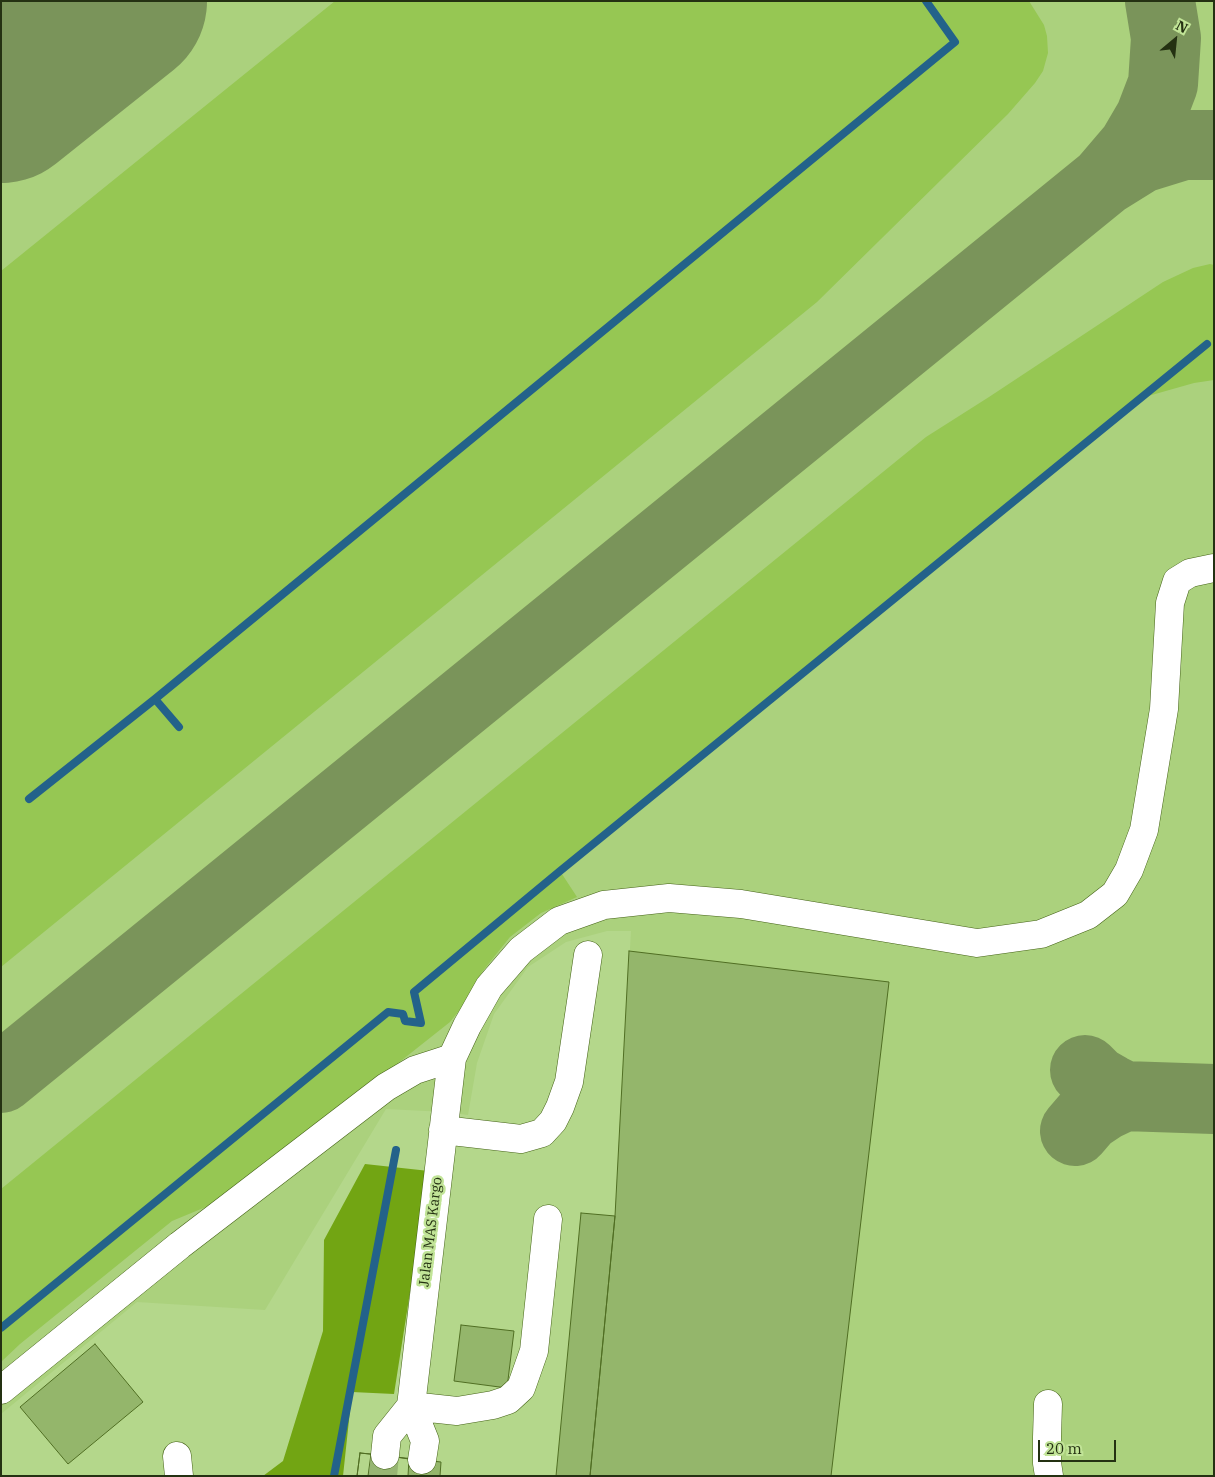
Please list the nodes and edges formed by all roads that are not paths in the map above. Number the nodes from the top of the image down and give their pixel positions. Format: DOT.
graph roads {
  1 [pos="1214,568"];
  2 [pos="588,955"];
  3 [pos="452,1058"];
  4 [pos="443,1130"];
  5 [pos="548,1219"];
  6 [pos="1,1390"];
  7 [pos="1048,1404"];
  8 [pos="411,1406"];
  9 [pos="385,1455"];
  10 [pos="422,1460"];
  11 [pos="1049,1476"];
  1 -- 3 [label="street, Jalan MAS Kargo"];
  2 -- 4 [label="street"];
  3 -- 4 [label="street, Jalan MAS Kargo"];
  3 -- 6 [label="street"];
  4 -- 8 [label="street, Jalan MAS Kargo"];
  5 -- 8 [label="street"];
  7 -- 11 [label="street"];
  8 -- 9 [label="street"];
  8 -- 10 [label="street, Jalan MAS Kargo"];
}
